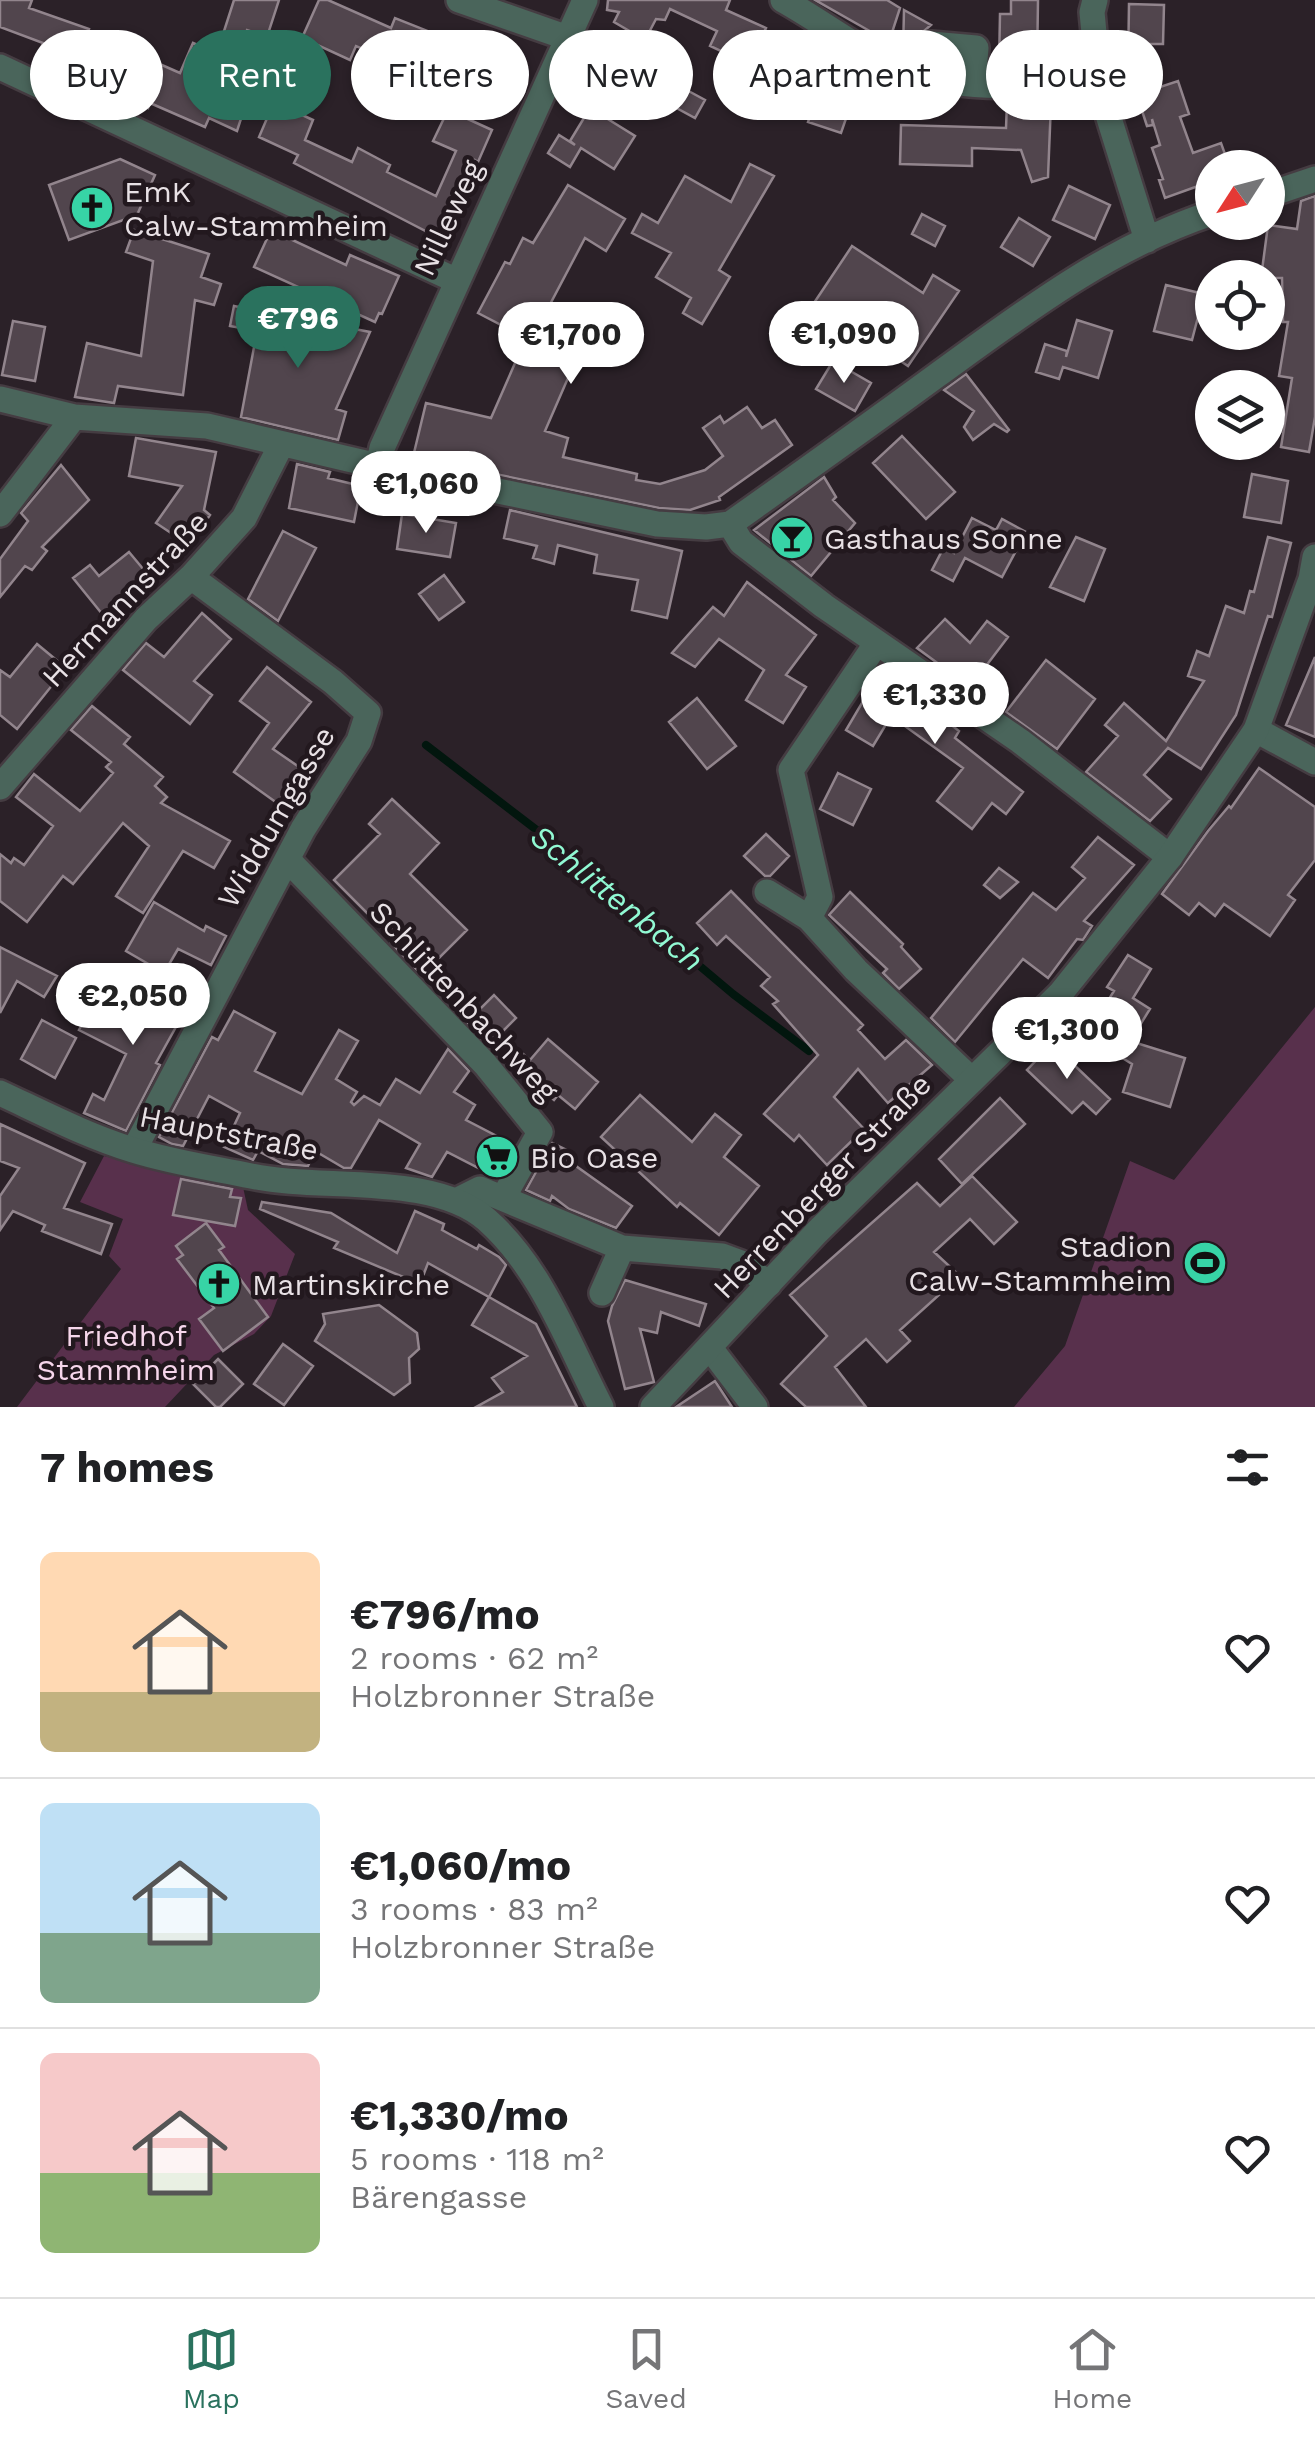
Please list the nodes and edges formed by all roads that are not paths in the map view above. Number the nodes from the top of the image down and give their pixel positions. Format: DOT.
graph roads {
  1 [pos="459,0"];
  2 [pos="585,0"];
  3 [pos="783,0"];
  4 [pos="1095,0"];
  5 [pos="572,30"];
  6 [pos="832,30"];
  7 [pos="1094,30"];
  8 [pos="549,31"];
  9 [pos="966,47"];
  10 [pos="0,67"];
  11 [pos="549,79"];
  12 [pos="966,83"];
  13 [pos="973,84"];
  14 [pos="986,85"];
  15 [pos="1110,120"];
  16 [pos="1315,179"];
  17 [pos="1285,189"];
  18 [pos="1195,220"];
  19 [pos="1147,240"];
  20 [pos="455,280"];
  21 [pos="0,400"];
  22 [pos="74,417"];
  23 [pos="280,445"];
  24 [pos="378,466"];
  25 [pos="0,514"];
  26 [pos="730,524"];
  27 [pos="1315,557"];
  28 [pos="192,577"];
  29 [pos="876,644"];
  30 [pos="1256,730"];
  31 [pos="1315,762"];
  32 [pos="0,788"];
  33 [pos="1170,857"];
  34 [pos="288,860"];
  35 [pos="767,892"];
  36 [pos="808,918"];
  37 [pos="972,1080"];
  38 [pos="0,1093"];
  39 [pos="134,1150"];
  40 [pos="503,1198"];
  41 [pos="456,1201"];
  42 [pos="622,1248"];
  43 [pos="769,1284"];
  44 [pos="602,1293"];
  45 [pos="710,1348"];
  46 [pos="601,1407"];
  47 [pos="654,1407"];
  48 [pos="755,1407"];
  1 -- 8 [label="street"];
  2 -- 5 [label="street, Nilleweg"];
  3 -- 6 [label="street"];
  4 -- 7 [label="street"];
  9 -- 13 [label="street"];
  10 -- 20 [label="street"];
  11 -- 20 [label="street, Nilleweg"];
  12 -- 13 [label="street"];
  13 -- 14 [label="street"];
  15 -- 19 [label="street"];
  16 -- 17 [label="street"];
  18 -- 19 [label="street"];
  19 -- 26 [label="street"];
  20 -- 24 [label="street, Nilleweg"];
  21 -- 22 [label="street"];
  22 -- 23 [label="street"];
  22 -- 25 [label="street"];
  23 -- 24 [label="street"];
  23 -- 28 [label="street, Hermannstraße"];
  24 -- 26 [label="street"];
  26 -- 29 [label="street"];
  27 -- 30 [label="street, Herrenberger Straße"];
  28 -- 32 [label="street, Hermannstraße"];
  28 -- 34 [label="street, Widdumgasse"];
  29 -- 33 [label="street"];
  29 -- 36 [label="street"];
  30 -- 31 [label="street"];
  30 -- 33 [label="street, Herrenberger Straße"];
  33 -- 37 [label="street, Herrenberger Straße"];
  34 -- 39 [label="street, Widdumgasse"];
  34 -- 40 [label="street, Schlittenbachweg"];
  35 -- 36 [label="street"];
  36 -- 37 [label="street"];
  37 -- 43 [label="street, Herrenberger Straße"];
  38 -- 39 [label="street, Hauptstraße"];
  39 -- 41 [label="street, Hauptstraße"];
  40 -- 41 [label="street, Hauptstraße"];
  40 -- 42 [label="street, Hauptstraße"];
  41 -- 46 [label="street, Hauptstraße"];
  42 -- 43 [label="street, Hauptstraße"];
  42 -- 44 [label="street"];
  43 -- 45 [label="street, Herrenberger Straße"];
  45 -- 47 [label="street, Herrenberger Straße"];
  45 -- 48 [label="street"];
}
